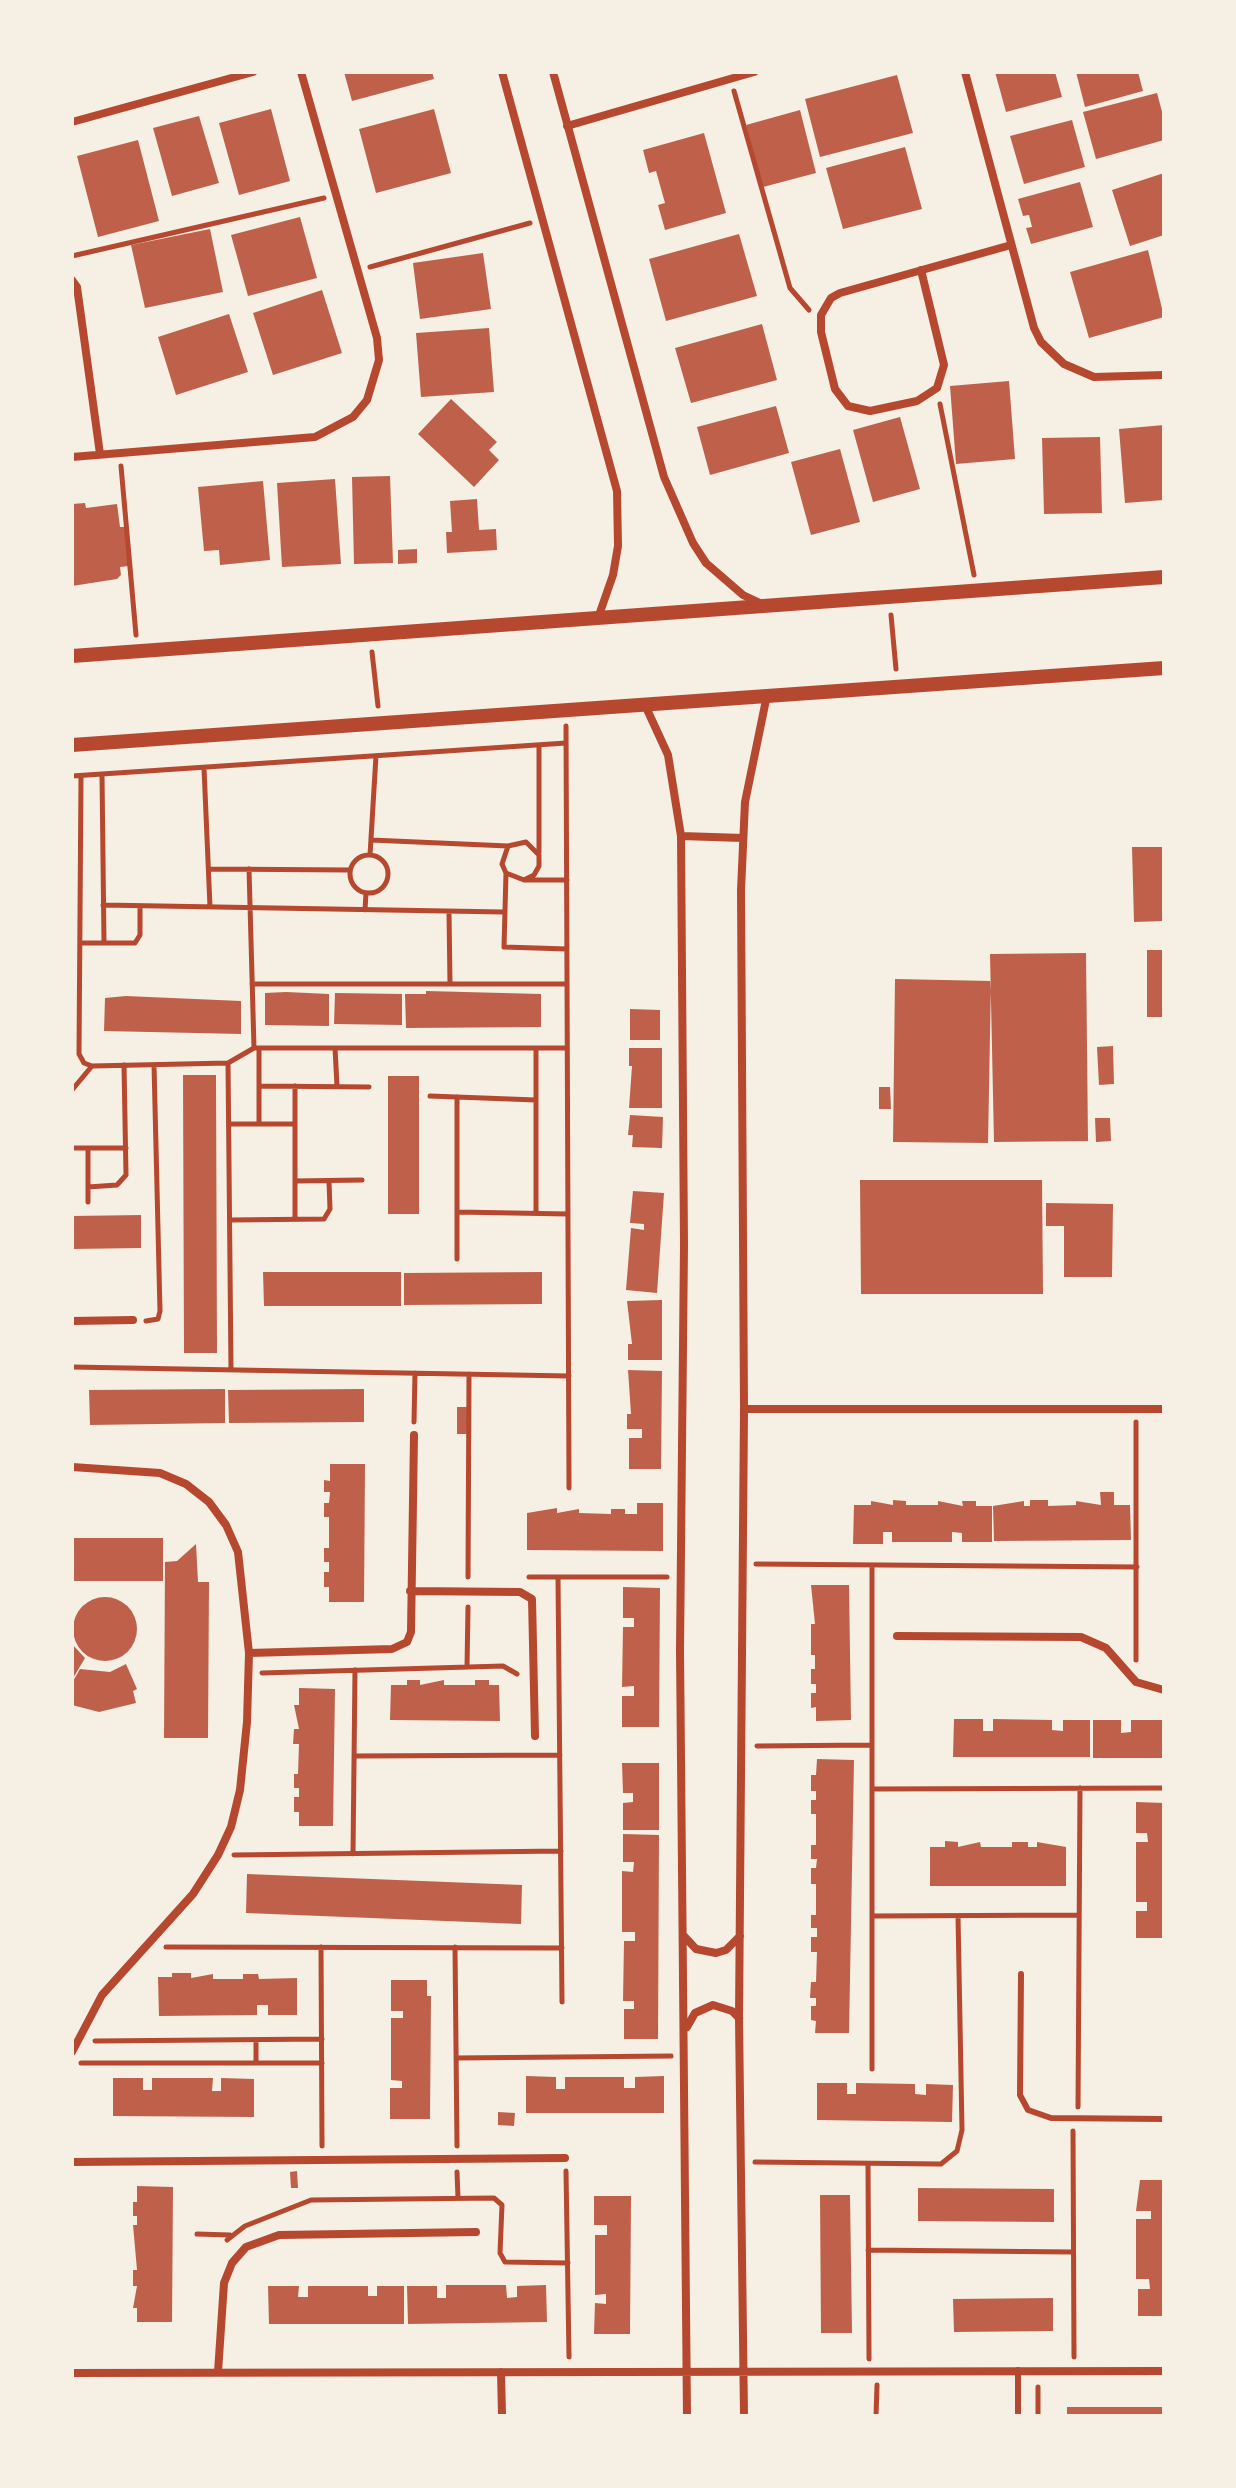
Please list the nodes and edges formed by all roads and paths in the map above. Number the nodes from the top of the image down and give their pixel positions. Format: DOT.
graph roads {
  1 [pos="253,72"];
  2 [pos="301,72"];
  3 [pos="502,72"];
  4 [pos="553,72"];
  5 [pos="754,72"];
  6 [pos="965,72"];
  7 [pos="730,79"];
  8 [pos="72,122"];
  9 [pos="567,126"];
  10 [pos="336,195"];
  11 [pos="544,220"];
  12 [pos="1011,245"];
  13 [pos="72,256"];
  14 [pos="921,270"];
  15 [pos="358,271"];
  16 [pos="72,280"];
  17 [pos="821,315"];
  18 [pos="1164,375"];
  19 [pos="937,388"];
  20 [pos="120,453"];
  21 [pos="100,454"];
  22 [pos="72,457"];
  23 [pos="1164,577"];
  24 [pos="977,590"];
  25 [pos="889,596"];
  26 [pos="764,605"];
  27 [pos="598,618"];
  28 [pos="370,634"];
  29 [pos="137,651"];
  30 [pos="72,656"];
  31 [pos="1164,668"];
  32 [pos="898,686"];
  33 [pos="767,695"];
  34 [pos="644,704"];
  35 [pos="566,709"];
  36 [pos="379,723"];
  37 [pos="566,743"];
  38 [pos="72,745"];
  39 [pos="539,745"];
  40 [pos="376,756"];
  41 [pos="204,767"];
  42 [pos="102,774"];
  43 [pos="72,776"];
  44 [pos="81,776"];
  45 [pos="681,836"];
  46 [pos="743,838"];
  47 [pos="371,840"];
  48 [pos="508,846"];
  49 [pos="370,855"];
  50 [pos="539,855"];
  51 [pos="209,869"];
  52 [pos="249,869"];
  53 [pos="350,870"];
  54 [pos="506,873"];
  55 [pos="524,880"];
  56 [pos="567,880"];
  57 [pos="366,893"];
  58 [pos="103,905"];
  59 [pos="72,906"];
  60 [pos="80,906"];
  61 [pos="140,906"];
  62 [pos="210,907"];
  63 [pos="250,908"];
  64 [pos="365,910"];
  65 [pos="449,912"];
  66 [pos="503,912"];
  67 [pos="80,943"];
  68 [pos="104,943"];
  69 [pos="567,949"];
  70 [pos="252,984"];
  71 [pos="450,984"];
  72 [pos="567,984"];
  73 [pos="76,997"];
  74 [pos="257,1048"];
  75 [pos="335,1048"];
  76 [pos="536,1048"];
  77 [pos="567,1048"];
  78 [pos="228,1063"];
  79 [pos="124,1065"];
  80 [pos="154,1065"];
  81 [pos="92,1066"];
  82 [pos="259,1086"];
  83 [pos="295,1086"];
  84 [pos="337,1086"];
  85 [pos="369,1087"];
  86 [pos="72,1090"];
  87 [pos="430,1096"];
  88 [pos="457,1097"];
  89 [pos="536,1100"];
  90 [pos="230,1124"];
  91 [pos="259,1124"];
  92 [pos="295,1124"];
  93 [pos="72,1148"];
  94 [pos="88,1148"];
  95 [pos="126,1148"];
  96 [pos="362,1180"];
  97 [pos="295,1181"];
  98 [pos="329,1181"];
  99 [pos="88,1187"];
  100 [pos="88,1202"];
  101 [pos="457,1212"];
  102 [pos="536,1213"];
  103 [pos="568,1214"];
  104 [pos="295,1219"];
  105 [pos="230,1220"];
  106 [pos="457,1259"];
  107 [pos="133,1320"];
  108 [pos="72,1321"];
  109 [pos="72,1367"];
  110 [pos="231,1370"];
  111 [pos="415,1373"];
  112 [pos="469,1374"];
  113 [pos="569,1376"];
  114 [pos="744,1409"];
  115 [pos="1136,1409"];
  116 [pos="1164,1409"];
  117 [pos="414,1435"];
  118 [pos="72,1467"];
  119 [pos="569,1488"];
  120 [pos="743,1564"];
  121 [pos="872,1565"];
  122 [pos="1137,1567"];
  123 [pos="468,1577"];
  124 [pos="483,1577"];
  125 [pos="513,1577"];
  126 [pos="558,1577"];
  127 [pos="681,1577"];
  128 [pos="410,1591"];
  129 [pos="468,1592"];
  130 [pos="897,1636"];
  131 [pos="249,1653"];
  132 [pos="467,1667"];
  133 [pos="355,1670"];
  134 [pos="249,1674"];
  135 [pos="521,1682"];
  136 [pos="1136,1682"];
  137 [pos="1164,1690"];
  138 [pos="535,1736"];
  139 [pos="522,1740"];
  140 [pos="872,1745"];
  141 [pos="743,1746"];
  142 [pos="522,1755"];
  143 [pos="560,1755"];
  144 [pos="354,1756"];
  145 [pos="1080,1788"];
  146 [pos="1164,1788"];
  147 [pos="872,1789"];
  148 [pos="561,1851"];
  149 [pos="353,1854"];
  150 [pos="218,1855"];
  151 [pos="1079,1915"];
  152 [pos="872,1916"];
  153 [pos="958,1916"];
  154 [pos="683,1934"];
  155 [pos="741,1936"];
  156 [pos="145,1947"];
  157 [pos="321,1947"];
  158 [pos="455,1947"];
  159 [pos="562,1948"];
  160 [pos="1021,1974"];
  161 [pos="562,2002"];
  162 [pos="739,2018"];
  163 [pos="686,2031"];
  164 [pos="322,2039"];
  165 [pos="256,2040"];
  166 [pos="77,2041"];
  167 [pos="72,2052"];
  168 [pos="685,2056"];
  169 [pos="456,2058"];
  170 [pos="72,2063"];
  171 [pos="256,2063"];
  172 [pos="322,2063"];
  173 [pos="872,2069"];
  174 [pos="1075,2118"];
  175 [pos="1164,2119"];
  176 [pos="565,2158"];
  177 [pos="457,2159"];
  178 [pos="322,2160"];
  179 [pos="72,2162"];
  180 [pos="741,2162"];
  181 [pos="868,2164"];
  182 [pos="458,2198"];
  183 [pos="476,2232"];
  184 [pos="197,2234"];
  185 [pos="230,2235"];
  186 [pos="868,2250"];
  187 [pos="1073,2252"];
  188 [pos="873,2370"];
  189 [pos="1018,2370"];
  190 [pos="1038,2370"];
  191 [pos="1074,2370"];
  192 [pos="570,2371"];
  193 [pos="687,2371"];
  194 [pos="745,2371"];
  195 [pos="1164,2371"];
  196 [pos="218,2372"];
  197 [pos="501,2372"];
  198 [pos="72,2373"];
  199 [pos="502,2416"];
  200 [pos="687,2416"];
  201 [pos="744,2416"];
  202 [pos="876,2416"];
  203 [pos="1018,2416"];
  204 [pos="1038,2416"];
  1 -- 8 [label="street"];
  2 -- 10 [label="street"];
  3 -- 11 [label="street"];
  4 -- 9 [label="street"];
  5 -- 7 [label="street"];
  6 -- 12 [label="street"];
  7 -- 9 [label="street"];
  7 -- 17 [label="path"];
  9 -- 26 [label="street"];
  10 -- 13 [label="path"];
  10 -- 15 [label="street"];
  11 -- 15 [label="path"];
  11 -- 27 [label="street"];
  12 -- 14 [label="street"];
  12 -- 18 [label="street"];
  14 -- 17 [label="street"];
  14 -- 19 [label="street"];
  15 -- 20 [label="street"];
  16 -- 21 [label="street"];
  17 -- 19 [label="street"];
  19 -- 24 [label="path"];
  20 -- 21 [label="street"];
  20 -- 29 [label="path"];
  21 -- 22 [label="street"];
  23 -- 24 [label="street"];
  24 -- 25 [label="street"];
  25 -- 26 [label="street"];
  25 -- 32 [label="path"];
  26 -- 27 [label="street"];
  27 -- 28 [label="street"];
  28 -- 29 [label="street"];
  28 -- 36 [label="path"];
  29 -- 30 [label="street"];
  31 -- 32 [label="street"];
  32 -- 33 [label="street"];
  33 -- 34 [label="street"];
  33 -- 46 [label="street"];
  34 -- 35 [label="street"];
  34 -- 45 [label="street"];
  35 -- 36 [label="street"];
  35 -- 37 [label="path"];
  36 -- 38 [label="street"];
  37 -- 39 [label="path"];
  37 -- 56 [label="path"];
  39 -- 40 [label="path"];
  39 -- 50 [label="path"];
  40 -- 41 [label="path"];
  40 -- 47 [label="path"];
  41 -- 42 [label="path"];
  41 -- 51 [label="path"];
  42 -- 44 [label="path"];
  42 -- 58 [label="path"];
  43 -- 44 [label="path"];
  44 -- 60 [label="path"];
  45 -- 46 [label="street"];
  45 -- 127 [label="street"];
  46 -- 114 [label="street"];
  47 -- 48 [label="path"];
  47 -- 49 [label="path"];
  48 -- 50 [label="path"];
  48 -- 54 [label="path"];
  49 -- 53 [label="path"];
  49 -- 57 [label="path"];
  50 -- 55 [label="path"];
  51 -- 52 [label="path"];
  51 -- 62 [label="path"];
  52 -- 53 [label="path"];
  52 -- 63 [label="path"];
  53 -- 57 [label="path"];
  54 -- 55 [label="path"];
  54 -- 66 [label="path"];
  55 -- 56 [label="path"];
  56 -- 69 [label="path"];
  57 -- 64 [label="path"];
  58 -- 61 [label="path"];
  58 -- 68 [label="path"];
  59 -- 60 [label="path"];
  60 -- 67 [label="path"];
  61 -- 62 [label="path"];
  61 -- 68 [label="path"];
  62 -- 63 [label="path"];
  63 -- 64 [label="path"];
  63 -- 70 [label="path"];
  64 -- 65 [label="path"];
  65 -- 66 [label="path"];
  65 -- 71 [label="path"];
  66 -- 69 [label="path"];
  67 -- 68 [label="path"];
  67 -- 73 [label="path"];
  69 -- 72 [label="path"];
  70 -- 71 [label="path"];
  70 -- 74 [label="path"];
  71 -- 72 [label="path"];
  72 -- 77 [label="path"];
  73 -- 81 [label="path"];
  74 -- 75 [label="path"];
  74 -- 78 [label="path"];
  74 -- 82 [label="path"];
  75 -- 76 [label="path"];
  75 -- 84 [label="path"];
  76 -- 77 [label="path"];
  76 -- 89 [label="path"];
  77 -- 103 [label="path"];
  78 -- 80 [label="path"];
  78 -- 90 [label="path"];
  79 -- 80 [label="path"];
  79 -- 81 [label="path"];
  79 -- 95 [label="path"];
  80 -- 107 [label="path"];
  81 -- 86 [label="path"];
  82 -- 83 [label="path"];
  82 -- 91 [label="path"];
  83 -- 84 [label="path"];
  83 -- 92 [label="path"];
  84 -- 85 [label="path"];
  87 -- 88 [label="path"];
  88 -- 89 [label="path"];
  88 -- 101 [label="path"];
  89 -- 102 [label="path"];
  90 -- 91 [label="path"];
  90 -- 105 [label="path"];
  91 -- 92 [label="path"];
  92 -- 97 [label="path"];
  93 -- 94 [label="path"];
  94 -- 95 [label="path"];
  94 -- 99 [label="path"];
  95 -- 99 [label="path"];
  96 -- 98 [label="path"];
  97 -- 98 [label="path"];
  97 -- 104 [label="path"];
  98 -- 104 [label="path"];
  99 -- 100 [label="path"];
  101 -- 102 [label="path"];
  101 -- 106 [label="path"];
  102 -- 103 [label="path"];
  103 -- 113 [label="path"];
  104 -- 105 [label="path"];
  105 -- 110 [label="path"];
  107 -- 108 [label="street"];
  109 -- 110 [label="path"];
  110 -- 111 [label="path"];
  111 -- 112 [label="path"];
  111 -- 117 [label="path"];
  112 -- 113 [label="path"];
  112 -- 123 [label="path"];
  113 -- 119 [label="path"];
  114 -- 115 [label="street"];
  114 -- 120 [label="street"];
  115 -- 116 [label="street"];
  115 -- 122 [label="path"];
  117 -- 128 [label="street"];
  118 -- 131 [label="street"];
  120 -- 121 [label="path"];
  120 -- 141 [label="street"];
  121 -- 122 [label="path"];
  121 -- 140 [label="path"];
  122 -- 136 [label="path"];
  123 -- 124 [label="path"];
  123 -- 129 [label="path"];
  125 -- 126 [label="path"];
  126 -- 127 [label="path"];
  126 -- 143 [label="path"];
  127 -- 154 [label="street"];
  128 -- 129 [label="street"];
  128 -- 131 [label="street"];
  129 -- 132 [label="path"];
  129 -- 138 [label="street"];
  130 -- 136 [label="street"];
  131 -- 134 [label="street"];
  132 -- 133 [label="path"];
  132 -- 135 [label="path"];
  133 -- 134 [label="path"];
  133 -- 144 [label="path"];
  134 -- 150 [label="street"];
  136 -- 137 [label="street"];
  139 -- 142 [label="path"];
  140 -- 141 [label="path"];
  140 -- 147 [label="path"];
  141 -- 155 [label="street"];
  142 -- 143 [label="path"];
  142 -- 144 [label="path"];
  143 -- 148 [label="path"];
  144 -- 149 [label="path"];
  145 -- 146 [label="path"];
  145 -- 147 [label="path"];
  145 -- 151 [label="path"];
  147 -- 152 [label="path"];
  148 -- 149 [label="path"];
  148 -- 159 [label="path"];
  149 -- 150 [label="path"];
  150 -- 156 [label="street"];
  151 -- 153 [label="path"];
  151 -- 174 [label="path"];
  152 -- 153 [label="path"];
  152 -- 173 [label="path"];
  153 -- 181 [label="path"];
  154 -- 155 [label="street"];
  154 -- 163 [label="street"];
  155 -- 162 [label="street"];
  156 -- 157 [label="path"];
  156 -- 166 [label="street"];
  157 -- 158 [label="path"];
  157 -- 164 [label="path"];
  158 -- 159 [label="path"];
  158 -- 169 [label="path"];
  159 -- 161 [label="path"];
  160 -- 174 [label="lane"];
  162 -- 163 [label="street"];
  162 -- 180 [label="street"];
  163 -- 168 [label="street"];
  164 -- 165 [label="path"];
  164 -- 172 [label="path"];
  165 -- 166 [label="path"];
  165 -- 171 [label="path"];
  166 -- 167 [label="street"];
  168 -- 169 [label="path"];
  168 -- 193 [label="street"];
  169 -- 177 [label="path"];
  170 -- 171 [label="path"];
  171 -- 172 [label="path"];
  172 -- 178 [label="path"];
  174 -- 175 [label="lane"];
  174 -- 187 [label="path"];
  176 -- 177 [label="street"];
  176 -- 192 [label="path"];
  177 -- 178 [label="street"];
  177 -- 182 [label="path"];
  178 -- 179 [label="street"];
  180 -- 181 [label="path"];
  180 -- 194 [label="street"];
  181 -- 186 [label="path"];
  183 -- 196 [label="street"];
  184 -- 185 [label="path"];
  186 -- 187 [label="path"];
  186 -- 188 [label="path"];
  187 -- 191 [label="path"];
  188 -- 189 [label="street"];
  188 -- 194 [label="street"];
  188 -- 202 [label="path"];
  189 -- 190 [label="street"];
  189 -- 203 [label="lane"];
  190 -- 191 [label="street"];
  190 -- 204 [label="path"];
  191 -- 195 [label="street"];
  192 -- 193 [label="street"];
  192 -- 197 [label="street"];
  193 -- 194 [label="street"];
  193 -- 200 [label="street"];
  194 -- 201 [label="street"];
  196 -- 197 [label="street"];
  196 -- 198 [label="street"];
  197 -- 199 [label="street"];
}
